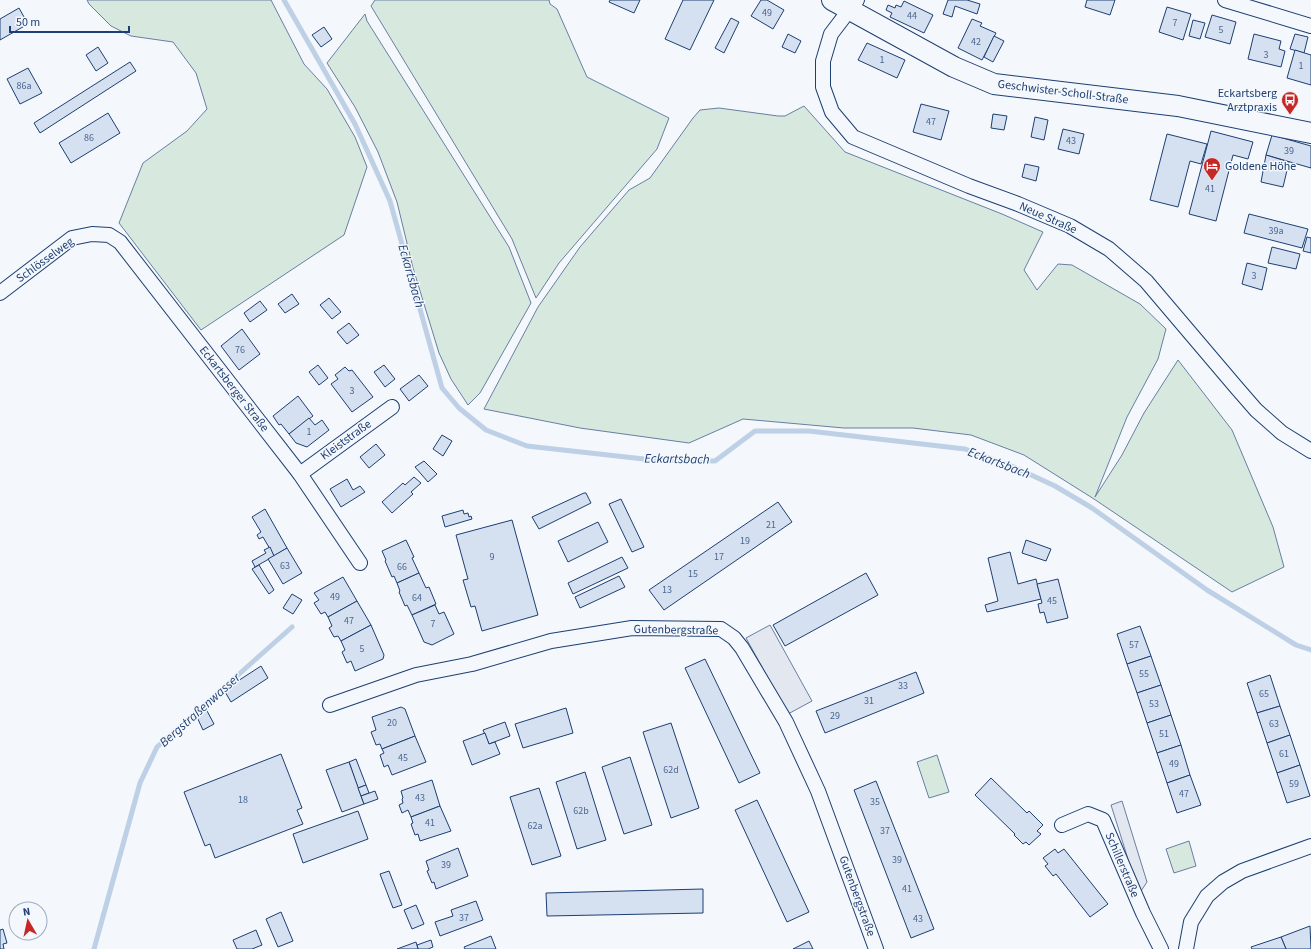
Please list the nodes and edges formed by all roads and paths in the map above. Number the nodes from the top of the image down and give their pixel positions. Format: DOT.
graph roads {
  1 [pos="832,0"];
  2 [pos="1226,0"];
  3 [pos="854,5"];
  4 [pos="1311,26"];
  5 [pos="1311,133"];
  6 [pos="92,234"];
  7 [pos="0,293"];
  8 [pos="392,407"];
  9 [pos="1311,451"];
  10 [pos="300,474"];
  11 [pos="360,563"];
  12 [pos="330,705"];
  13 [pos="1062,825"];
  14 [pos="1311,846"];
  15 [pos="876,949"];
  16 [pos="1161,949"];
  17 [pos="1186,949"];
  1 -- 3 [label="street, Geschwister-Scholl-Straße"];
  2 -- 4 [label="street"];
  3 -- 5 [label="street, Geschwister-Scholl-Straße"];
  3 -- 9 [label="street, Neue Straße"];
  6 -- 7 [label="street, Schlösselweg"];
  6 -- 10 [label="street, Eckartsberger Straße"];
  8 -- 10 [label="street, Kleiststraße"];
  10 -- 11 [label="street, Eckartsberger Straße"];
  12 -- 15 [label="street, Gutenbergstraße"];
  13 -- 16 [label="street, Schillerstraße"];
  14 -- 17 [label="street"];
}
